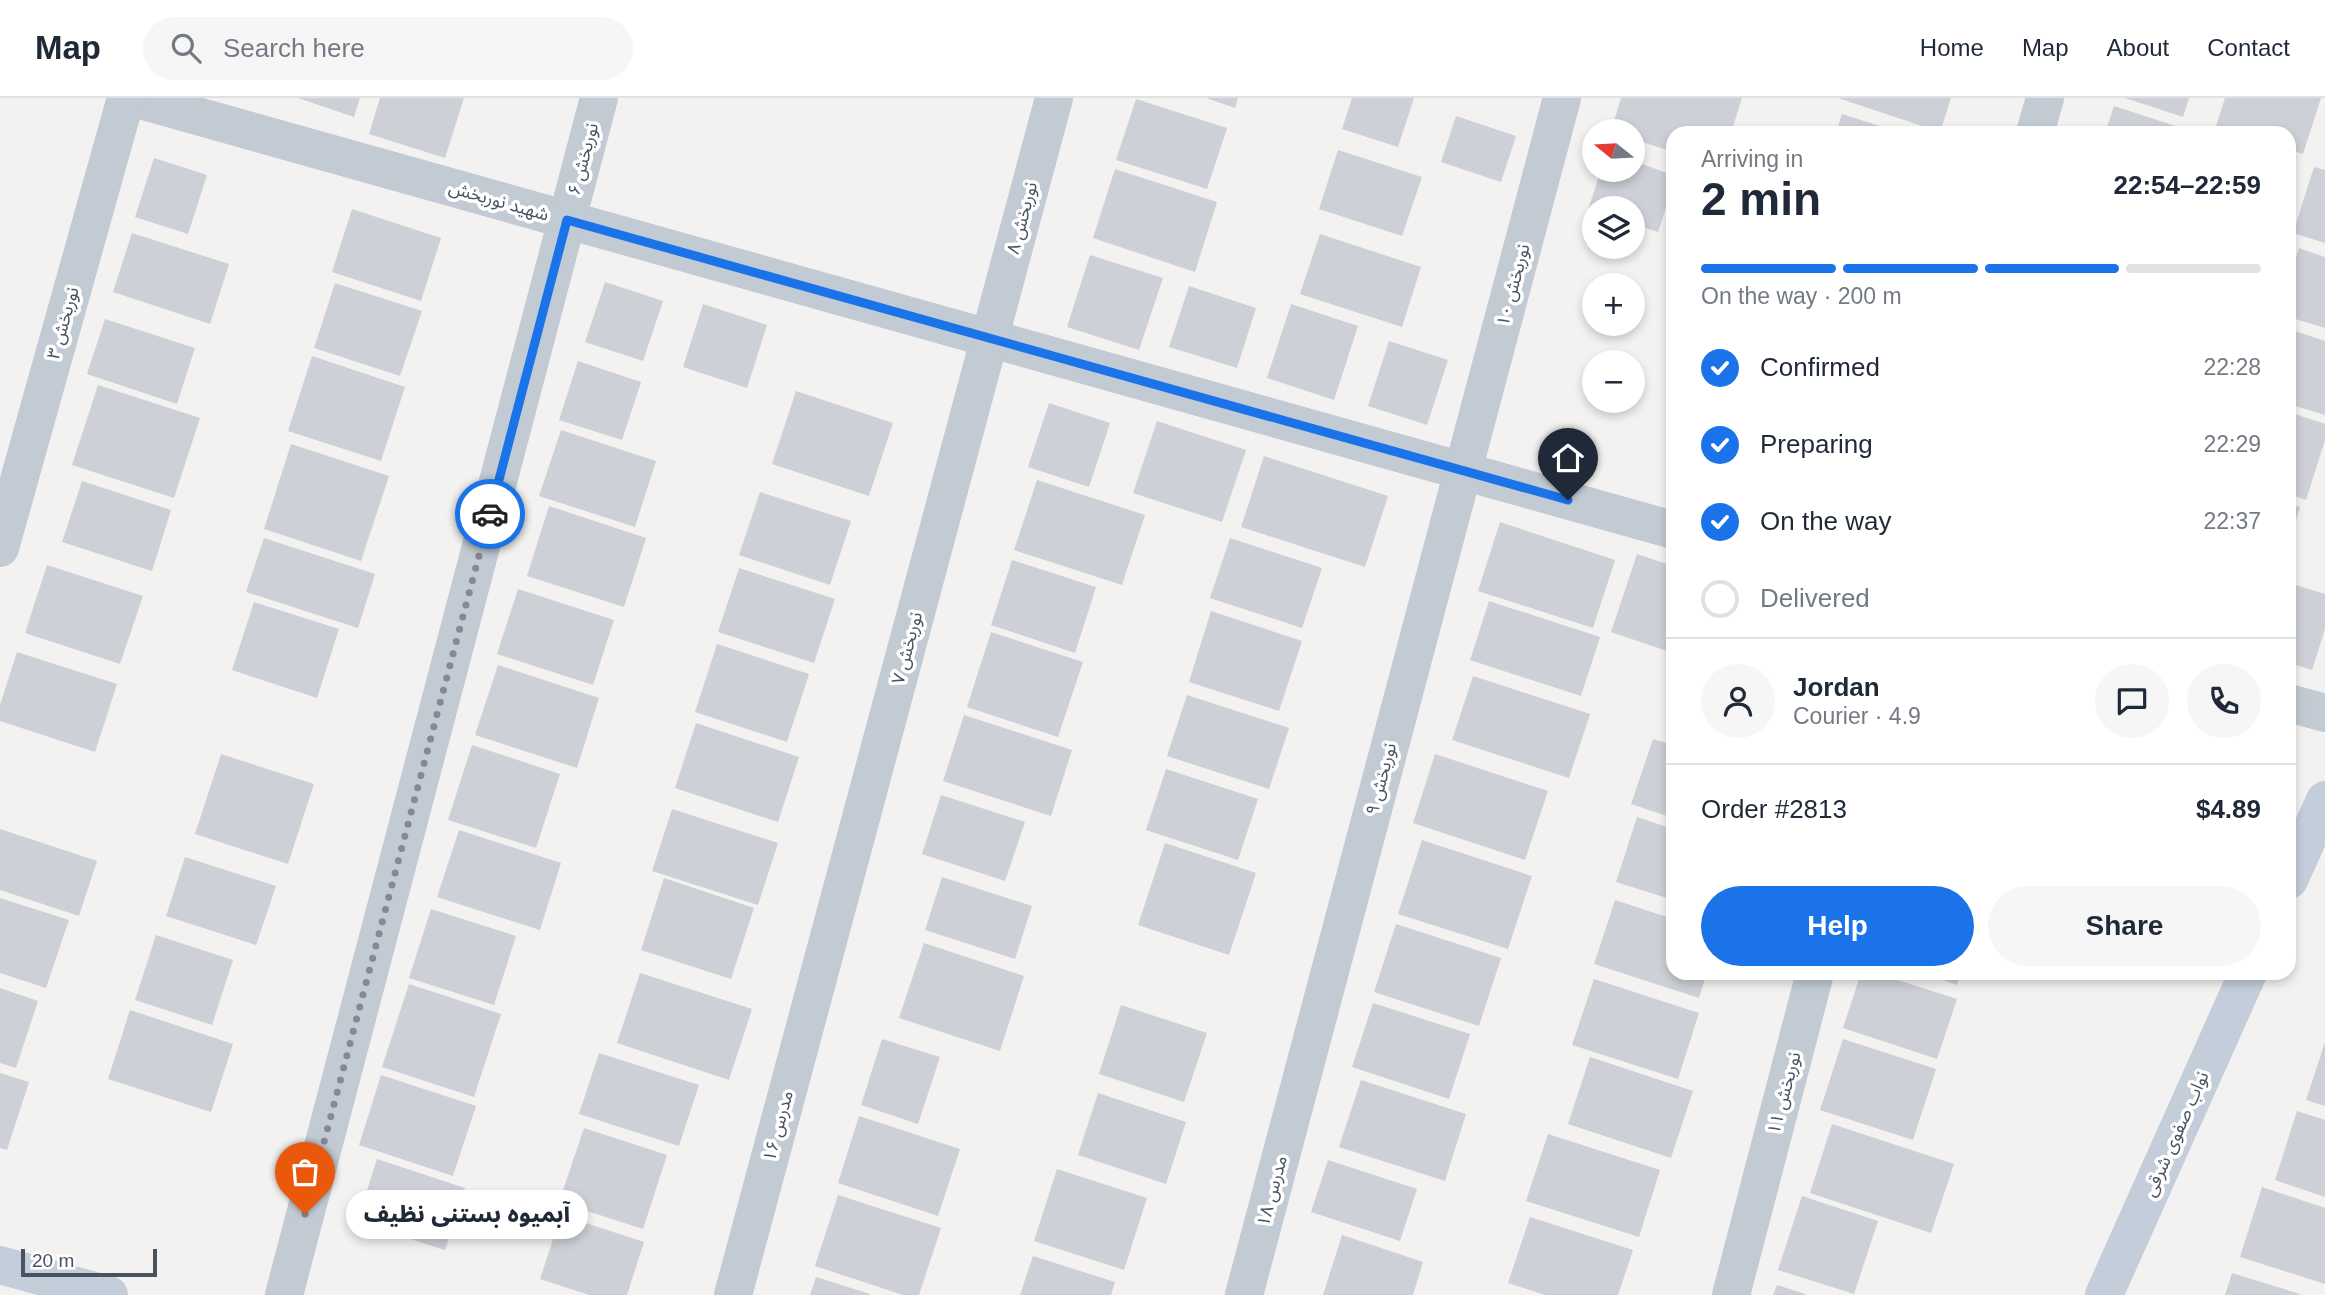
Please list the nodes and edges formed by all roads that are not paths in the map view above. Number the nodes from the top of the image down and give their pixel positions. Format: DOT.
graph roads {
  1 [pos="126,98"];
  2 [pos="133,98"];
  3 [pos="599,98"];
  4 [pos="1054,98"];
  5 [pos="1562,98"];
  6 [pos="2045,98"];
  7 [pos="2037,126"];
  8 [pos="567,220"];
  9 [pos="990,338"];
  10 [pos="1463,471"];
  11 [pos="1666,528"];
  12 [pos="0,548"];
  13 [pos="2296,705"];
  14 [pos="2325,713"];
  15 [pos="2325,800"];
  16 [pos="2296,864"];
  17 [pos="824,957"];
  18 [pos="1813,980"];
  19 [pos="2245,980"];
  20 [pos="1299,1087"];
  21 [pos="0,1265"];
  22 [pos="108,1295"];
  23 [pos="284,1295"];
  24 [pos="733,1295"];
  25 [pos="1244,1295"];
  26 [pos="1731,1295"];
  27 [pos="2104,1295"];
  1 -- 12 [label="street, نوربخش ۳"];
  2 -- 8 [label="street, شهید نوربخش"];
  3 -- 8 [label="street, نوربخش ۶"];
  4 -- 9 [label="street, نوربخش ۸"];
  5 -- 10 [label="street, نوربخش ۱۰"];
  6 -- 7 [label="street"];
  8 -- 9 [label="street, شهید نوربخش"];
  8 -- 23 [label="street, نوربخش ۶"];
  9 -- 10 [label="street, شهید نوربخش"];
  9 -- 17 [label="street, نوربخش ۷"];
  10 -- 11 [label="street, شهید نوربخش"];
  10 -- 20 [label="street, نوربخش ۹"];
  13 -- 14 [label="street"];
  15 -- 16 [label="street"];
  17 -- 24 [label="street, مدرس ۱۶"];
  18 -- 26 [label="street, نوربخش ۱۱"];
  19 -- 27 [label="street, نواب صفوی شرقی"];
  20 -- 25 [label="street, مدرس ۱۸"];
  21 -- 22 [label="street"];
}
